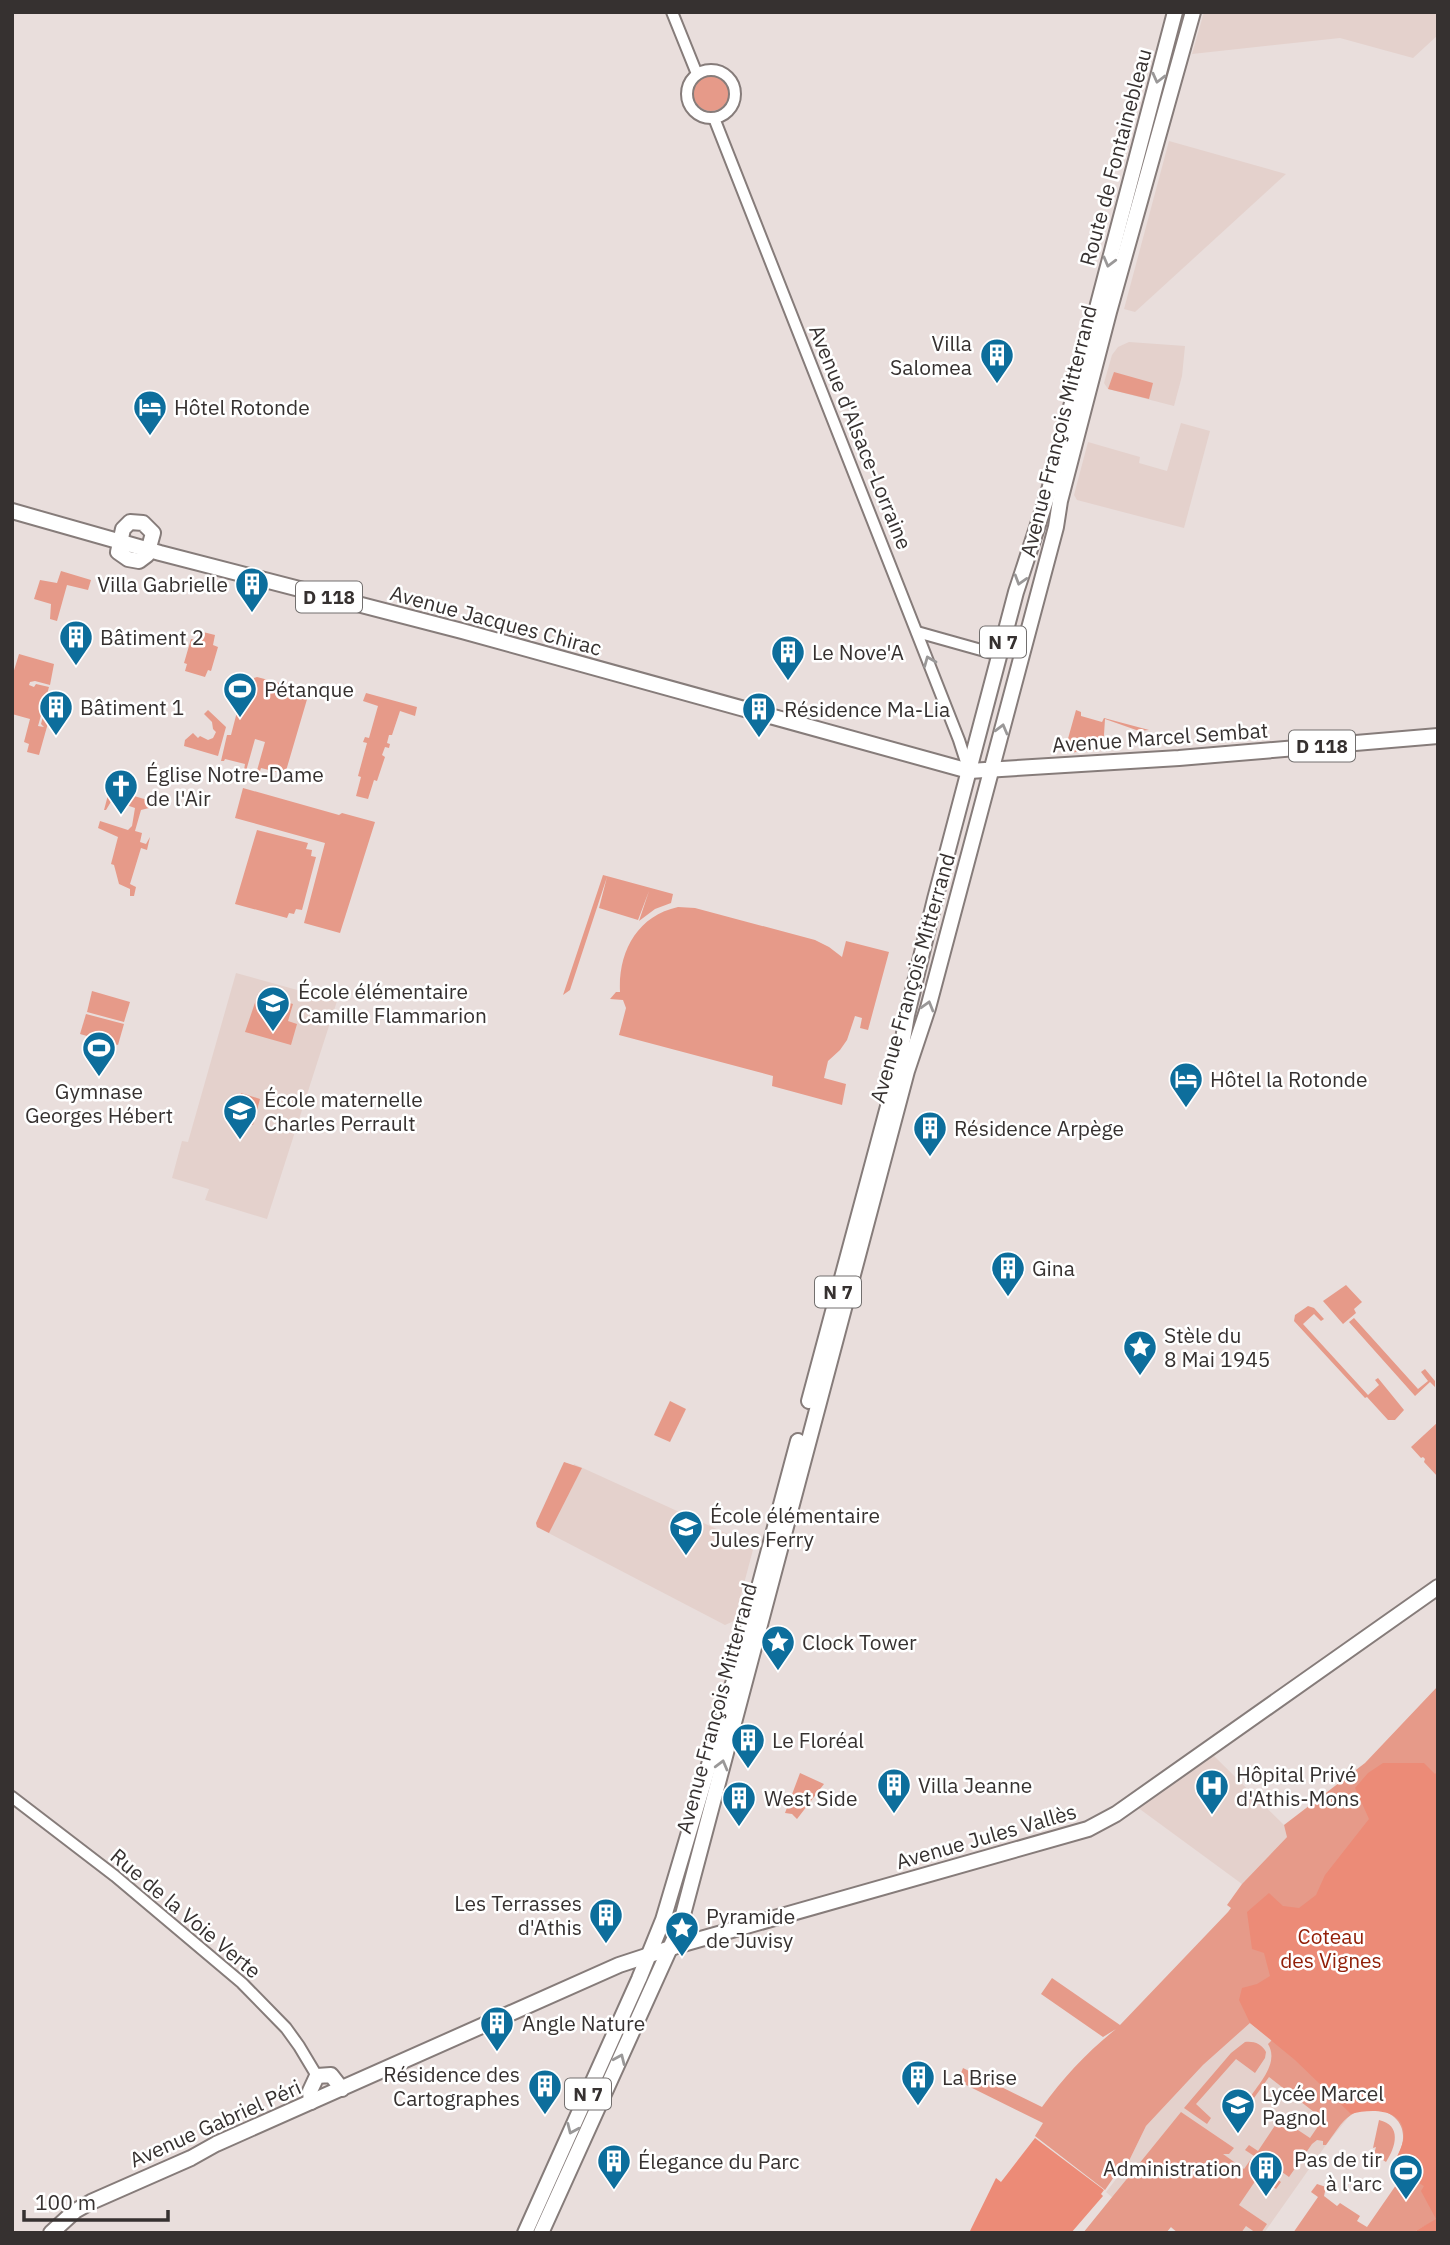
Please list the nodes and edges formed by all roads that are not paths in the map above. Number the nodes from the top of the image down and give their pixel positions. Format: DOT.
graph roads {
  1 [pos="672,12"];
  2 [pos="1175,12"];
  3 [pos="1193,12"];
  4 [pos="697,74"];
  5 [pos="715,118"];
  6 [pos="12,505"];
  7 [pos="12,511"];
  8 [pos="1040,514"];
  9 [pos="120,538"];
  10 [pos="150,546"];
  11 [pos="917,632"];
  12 [pos="999,655"];
  13 [pos="1438,737"];
  14 [pos="991,770"];
  15 [pos="969,771"];
  16 [pos="1438,1587"];
  17 [pos="12,1797"];
  18 [pos="659,1952"];
  19 [pos="317,2076"];
  20 [pos="342,2089"];
  21 [pos="311,2102"];
  22 [pos="51,2233"];
  23 [pos="525,2233"];
  24 [pos="541,2233"];
  1 -- 4 [label="street"];
  2 -- 8 [label="main road, Route de Fontainebleau / N 7, one-way"];
  14 -- 3 [label="main road, Avenue François Mitterrand / N 7, one-way"];
  4 -- 5 [label="street"];
  4 -- 5 [label="street"];
  5 -- 11 [label="street, Avenue d'Alsace-Lorraine"];
  6 -- 9 [label="main road"];
  7 -- 9 [label="main road"];
  8 -- 12 [label="main road, Avenue François Mitterrand / N 7, one-way"];
  9 -- 10 [label="main road"];
  9 -- 10 [label="main road"];
  10 -- 15 [label="main road, Avenue Jacques Chirac / D 118"];
  11 -- 12 [label="street"];
  15 -- 11 [label="street, Avenue d'Alsace-Lorraine, one-way"];
  12 -- 15 [label="main road, Avenue François Mitterrand / N 7"];
  13 -- 14 [label="main road, Avenue Marcel Sembat / D 118"];
  14 -- 15 [label="main road, Avenue Marcel Sembat / D 118"];
  18 -- 14 [label="main road, Avenue François Mitterrand / N 7, one-way"];
  15 -- 18 [label="main road, Avenue François Mitterrand / N 7"];
  16 -- 18 [label="main road, Avenue Jules Vallès"];
  17 -- 19 [label="street, Rue de la Voie Verte"];
  18 -- 20 [label="main road, Avenue Jules Vallès"];
  18 -- 23 [label="main road, N 7, one-way"];
  24 -- 18 [label="main road, N 7, one-way"];
  19 -- 20 [label="main road"];
  19 -- 21 [label="main road"];
  20 -- 21 [label="main road, Avenue Gabriel Péri"];
  21 -- 22 [label="main road, Avenue Gabriel Péri"];
}
